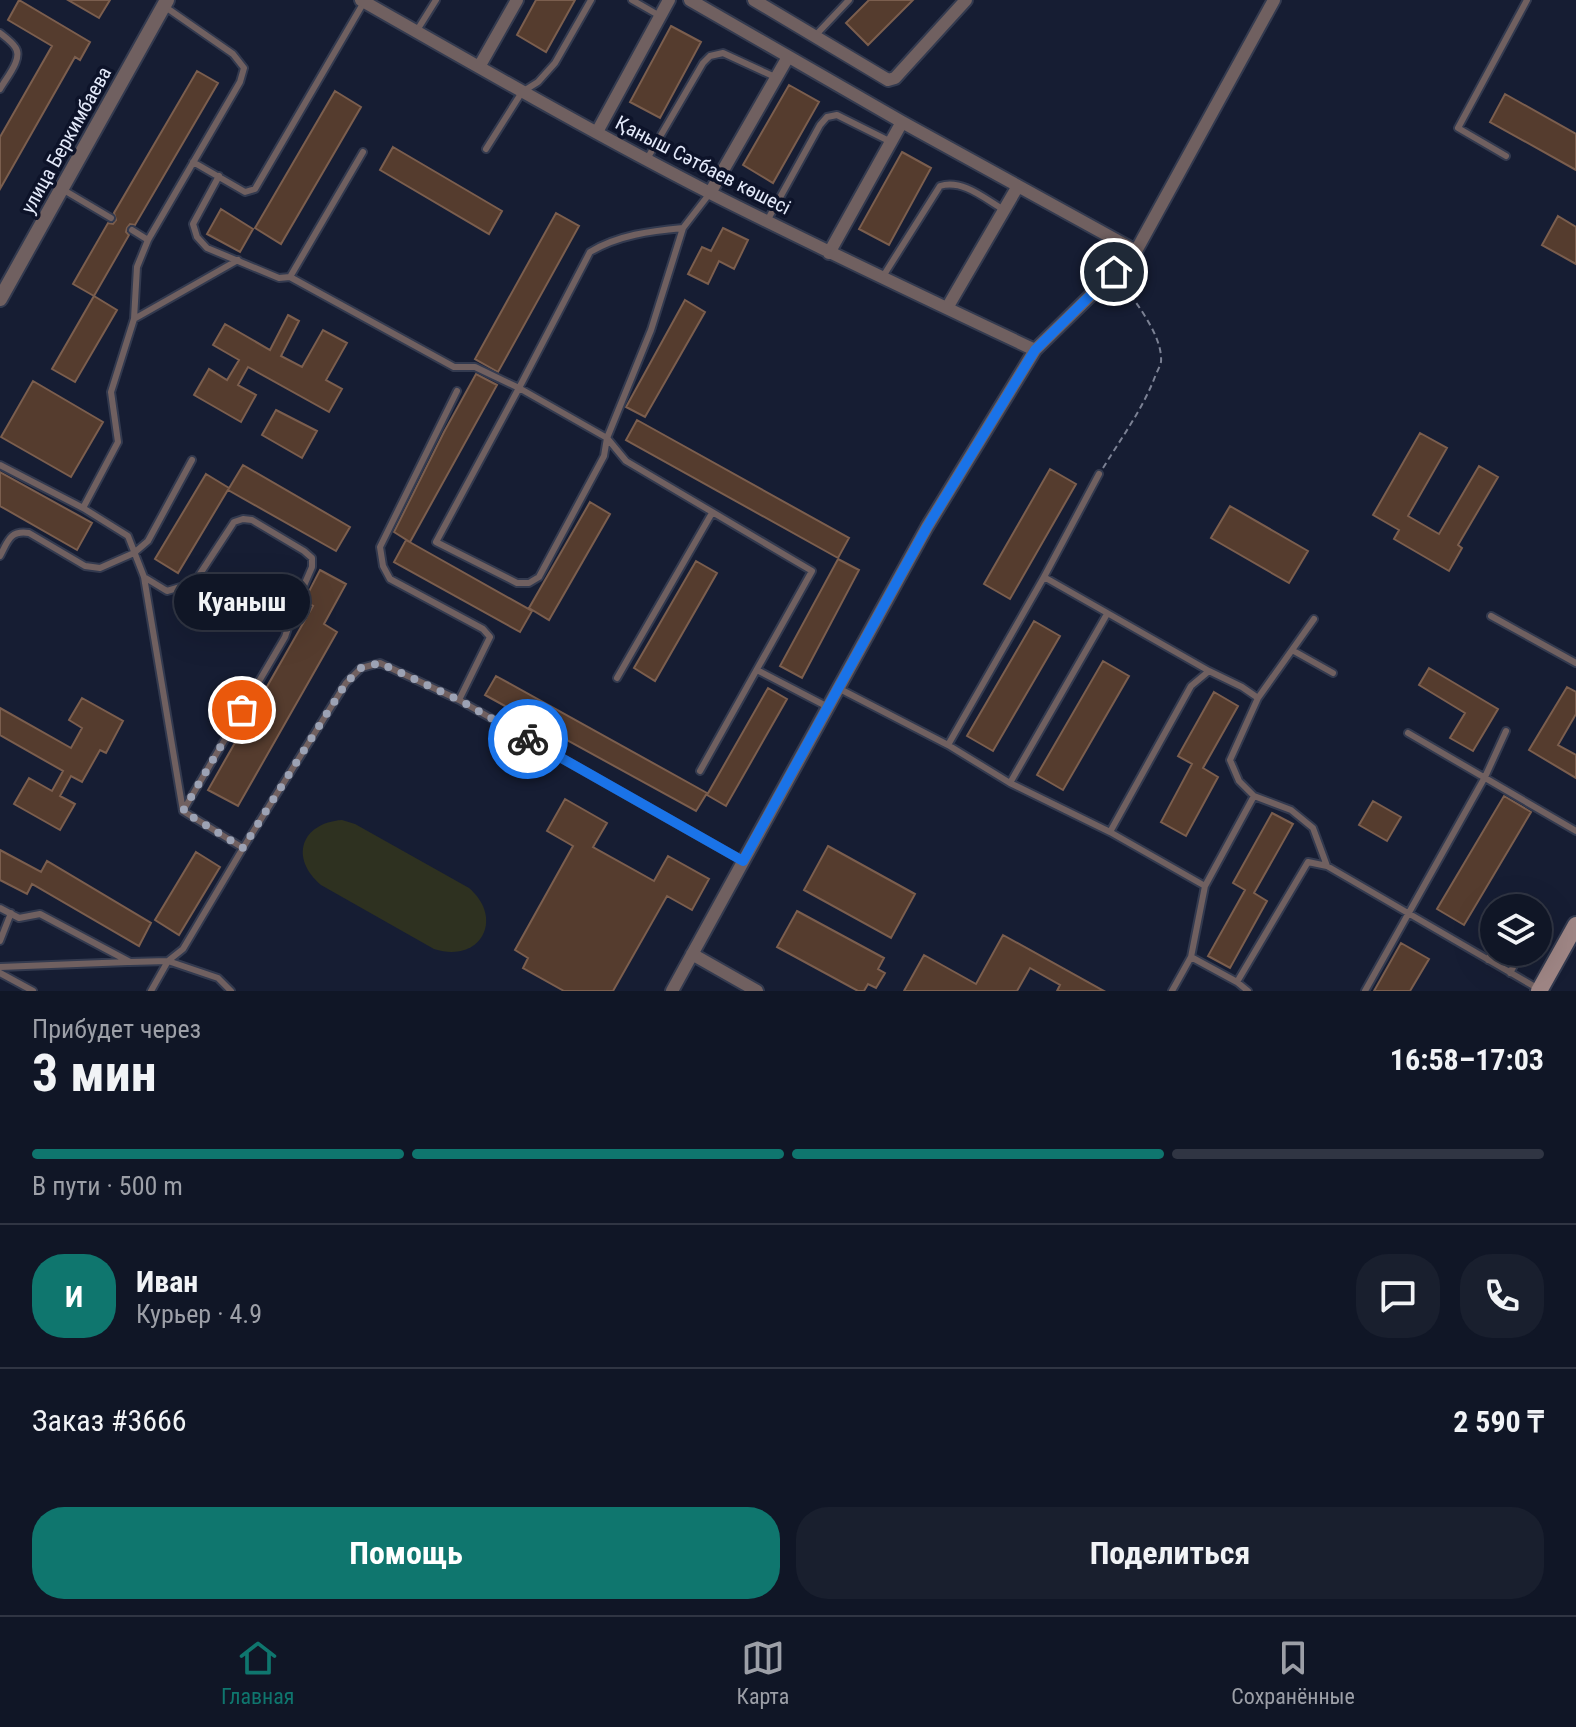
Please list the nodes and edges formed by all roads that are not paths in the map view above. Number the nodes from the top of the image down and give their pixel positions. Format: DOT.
graph roads {
  1 [pos="436,0"];
  2 [pos="517,0"];
  3 [pos="591,0"];
  4 [pos="632,0"];
  5 [pos="669,0"];
  6 [pos="690,0"];
  7 [pos="754,0"];
  8 [pos="849,0"];
  9 [pos="966,0"];
  10 [pos="1274,0"];
  11 [pos="1527,0"];
  12 [pos="364,1"];
  13 [pos="166,3"];
  14 [pos="660,16"];
  15 [pos="416,32"];
  16 [pos="0,33"];
  17 [pos="814,37"];
  18 [pos="788,57"];
  19 [pos="479,67"];
  20 [pos="777,78"];
  21 [pos="0,89"];
  22 [pos="522,92"];
  23 [pos="902,122"];
  24 [pos="597,132"];
  25 [pos="891,142"];
  26 [pos="486,149"];
  27 [pos="363,152"];
  28 [pos="1506,156"];
  29 [pos="647,159"];
  30 [pos="193,162"];
  31 [pos="219,176"];
  32 [pos="1018,186"];
  33 [pos="62,189"];
  34 [pos="710,193"];
  35 [pos="1004,210"];
  36 [pos="111,218"];
  37 [pos="767,221"];
  38 [pos="683,228"];
  39 [pos="132,230"];
  40 [pos="148,240"];
  41 [pos="1136,251"];
  42 [pos="829,253"];
  43 [pos="238,260"];
  44 [pos="290,277"];
  45 [pos="882,278"];
  46 [pos="0,299"];
  47 [pos="947,308"];
  48 [pos="134,319"];
  49 [pos="1035,350"];
  50 [pos="519,388"];
  51 [pos="457,391"];
  52 [pos="607,438"];
  53 [pos="192,460"];
  54 [pos="0,465"];
  55 [pos="1099,474"];
  56 [pos="83,508"];
  57 [pos="712,513"];
  58 [pos="134,553"];
  59 [pos="0,556"];
  60 [pos="144,577"];
  61 [pos="1044,577"];
  62 [pos="1107,614"];
  63 [pos="1491,616"];
  64 [pos="1314,619"];
  65 [pos="1292,650"];
  66 [pos="1576,663"];
  67 [pos="757,670"];
  68 [pos="1209,671"];
  69 [pos="1333,673"];
  70 [pos="617,678"];
  71 [pos="838,688"];
  72 [pos="1258,698"];
  73 [pos="459,700"];
  74 [pos="828,707"];
  75 [pos="1506,731"];
  76 [pos="1408,733"];
  77 [pos="948,745"];
  78 [pos="700,771"];
  79 [pos="1485,777"];
  80 [pos="1010,783"];
  81 [pos="1254,796"];
  82 [pos="183,811"];
  83 [pos="1576,831"];
  84 [pos="1110,832"];
  85 [pos="243,848"];
  86 [pos="743,861"];
  87 [pos="1327,866"];
  88 [pos="1205,886"];
  89 [pos="0,908"];
  90 [pos="11,913"];
  91 [pos="1410,914"];
  92 [pos="1576,925"];
  93 [pos="0,941"];
  94 [pos="692,954"];
  95 [pos="1480,955"];
  96 [pos="1191,957"];
  97 [pos="168,961"];
  98 [pos="130,962"];
  99 [pos="1498,966"];
  100 [pos="1514,966"];
  101 [pos="0,970"];
  102 [pos="1510,973"];
  103 [pos="1237,982"];
  104 [pos="1539,990"];
  105 [pos="33,991"];
  106 [pos="151,991"];
  107 [pos="231,991"];
  108 [pos="672,991"];
  109 [pos="757,991"];
  110 [pos="1172,991"];
  111 [pos="1248,991"];
  112 [pos="1365,991"];
  1 -- 15 [label="lane"];
  2 -- 19 [label="street"];
  3 -- 22 [label="lane"];
  4 -- 14 [label="lane"];
  5 -- 14 [label="street"];
  6 -- 18 [label="street"];
  7 -- 17 [label="street"];
  8 -- 17 [label="lane"];
  9 -- 17 [label="street"];
  10 -- 41 [label="street"];
  11 -- 28 [label="lane"];
  12 -- 15 [label="street, Қаныш Сәтбаев көшесі"];
  12 -- 31 [label="lane"];
  13 -- 30 [label="lane"];
  13 -- 33 [label="street, улица Беркимбаева"];
  14 -- 24 [label="street"];
  15 -- 19 [label="street, Қаныш Сәтбаев көшесі"];
  16 -- 21 [label="lane"];
  18 -- 20 [label="street"];
  18 -- 23 [label="street"];
  19 -- 22 [label="street, Қаныш Сәтбаев көшесі"];
  20 -- 29 [label="lane"];
  20 -- 34 [label="street"];
  22 -- 24 [label="street, Қаныш Сәтбаев көшесі"];
  22 -- 26 [label="lane"];
  23 -- 25 [label="street"];
  23 -- 32 [label="street"];
  24 -- 29 [label="street, Қаныш Сәтбаев көшесі"];
  25 -- 37 [label="lane"];
  25 -- 42 [label="street"];
  27 -- 44 [label="lane"];
  29 -- 34 [label="street, Қаныш Сәтбаев көшесі"];
  30 -- 31 [label="lane"];
  30 -- 40 [label="lane"];
  31 -- 43 [label="lane"];
  32 -- 35 [label="street"];
  32 -- 41 [label="street"];
  33 -- 36 [label="lane"];
  33 -- 46 [label="street, улица Беркимбаева"];
  34 -- 37 [label="street, Қаныш Сәтбаев көшесі"];
  34 -- 38 [label="lane"];
  35 -- 45 [label="lane"];
  35 -- 47 [label="street"];
  37 -- 42 [label="street, Қаныш Сәтбаев көшесі"];
  38 -- 50 [label="lane"];
  38 -- 52 [label="lane"];
  39 -- 40 [label="lane"];
  40 -- 48 [label="lane"];
  41 -- 49 [label="street"];
  42 -- 45 [label="street, Қаныш Сәтбаев көшесі"];
  43 -- 44 [label="lane"];
  43 -- 48 [label="lane"];
  44 -- 50 [label="lane"];
  45 -- 47 [label="street, Қаныш Сәтбаев көшесі"];
  47 -- 49 [label="street, Қаныш Сәтбаев көшесі"];
  48 -- 56 [label="lane"];
  49 -- 71 [label="street"];
  50 -- 52 [label="lane"];
  50 -- 52 [label="lane"];
  51 -- 73 [label="lane"];
  52 -- 57 [label="lane"];
  53 -- 58 [label="lane"];
  54 -- 56 [label="lane"];
  55 -- 61 [label="lane"];
  56 -- 58 [label="lane"];
  57 -- 67 [label="lane"];
  57 -- 70 [label="lane"];
  58 -- 59 [label="lane"];
  58 -- 60 [label="lane"];
  60 -- 82 [label="lane"];
  60 -- 82 [label="lane"];
  61 -- 62 [label="lane"];
  61 -- 77 [label="lane"];
  62 -- 68 [label="lane"];
  62 -- 80 [label="lane"];
  63 -- 66 [label="lane"];
  64 -- 65 [label="lane"];
  65 -- 69 [label="lane"];
  65 -- 72 [label="lane"];
  67 -- 74 [label="lane"];
  67 -- 78 [label="lane"];
  68 -- 72 [label="lane"];
  68 -- 84 [label="lane"];
  71 -- 74 [label="street"];
  71 -- 77 [label="lane"];
  72 -- 81 [label="lane"];
  73 -- 85 [label="lane"];
  73 -- 86 [label="lane"];
  74 -- 86 [label="street"];
  75 -- 79 [label="lane"];
  76 -- 79 [label="lane"];
  77 -- 80 [label="lane"];
  79 -- 83 [label="lane"];
  79 -- 91 [label="lane"];
  80 -- 84 [label="lane"];
  81 -- 87 [label="lane"];
  81 -- 88 [label="lane"];
  82 -- 85 [label="lane"];
  84 -- 88 [label="lane"];
  85 -- 97 [label="lane"];
  86 -- 94 [label="street"];
  87 -- 91 [label="lane"];
  87 -- 103 [label="lane"];
  88 -- 96 [label="lane"];
  89 -- 90 [label="lane"];
  90 -- 93 [label="lane"];
  90 -- 98 [label="lane"];
  91 -- 95 [label="lane"];
  91 -- 112 [label="lane"];
  92 -- 104 [label="main road"];
  94 -- 108 [label="street"];
  94 -- 109 [label="street"];
  96 -- 103 [label="lane"];
  96 -- 110 [label="lane"];
  97 -- 98 [label="lane"];
  97 -- 106 [label="lane"];
  97 -- 107 [label="lane"];
  98 -- 101 [label="lane"];
  99 -- 102 [label="lane"];
  100 -- 102 [label="lane"];
  101 -- 105 [label="lane"];
  102 -- 104 [label="lane"];
  103 -- 111 [label="lane"];
}
